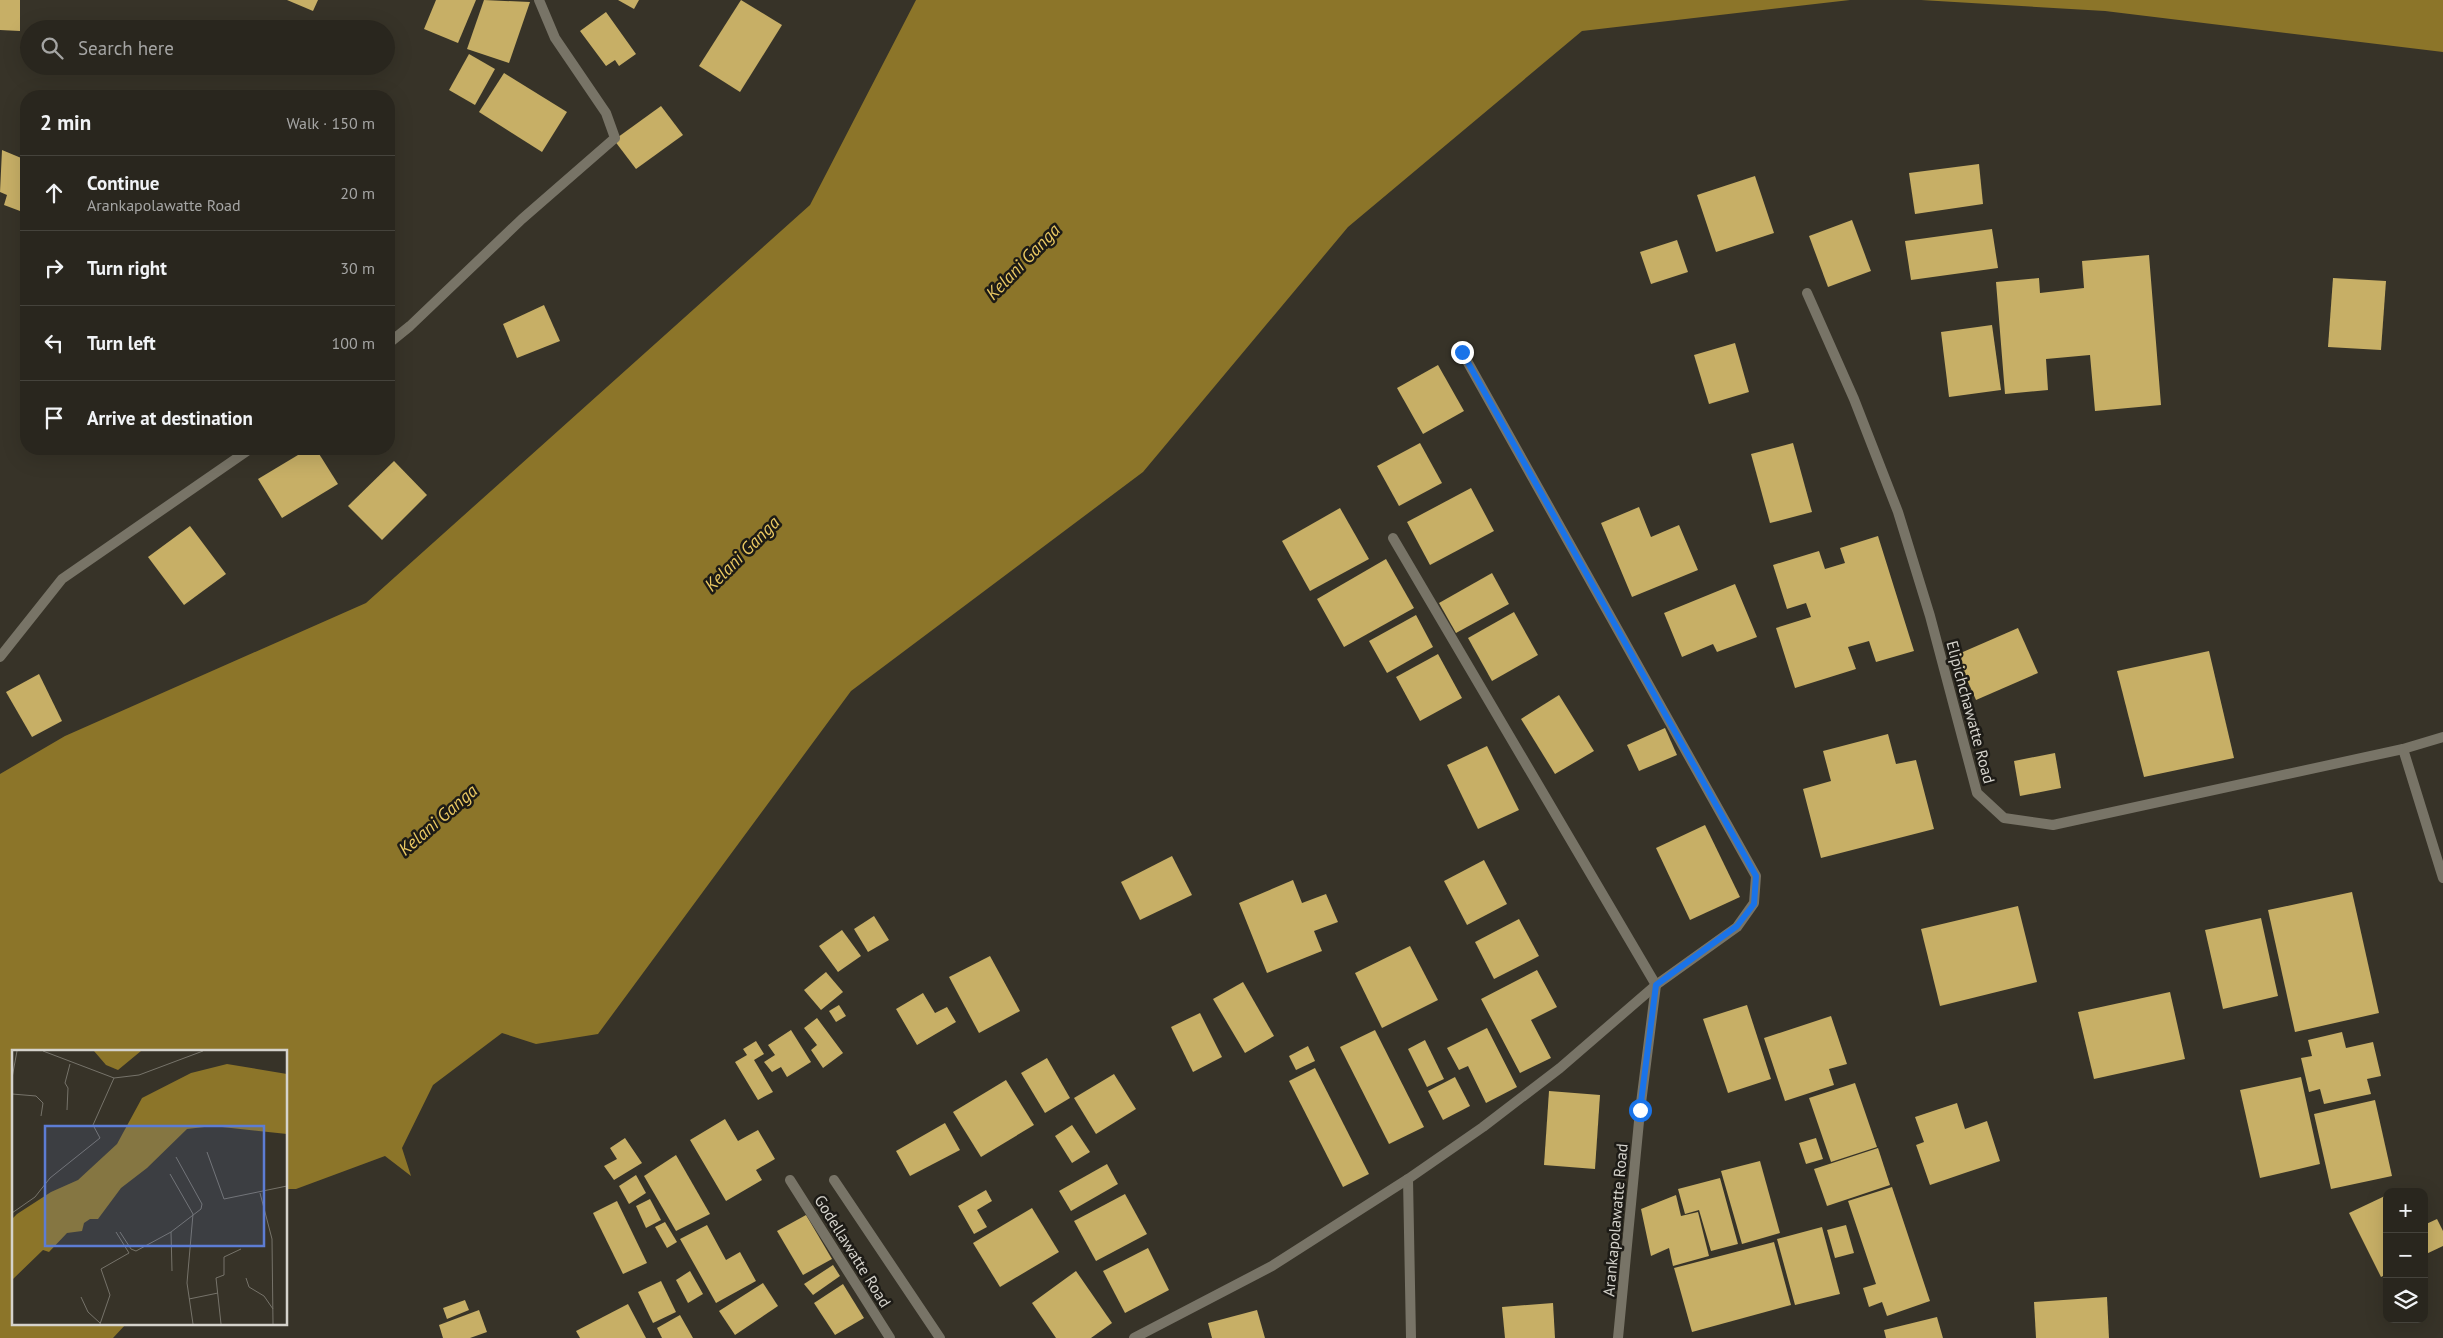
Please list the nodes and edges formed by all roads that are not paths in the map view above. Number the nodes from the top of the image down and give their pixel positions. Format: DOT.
graph roads {
  1 [pos="539,0"];
  2 [pos="1807,292"];
  3 [pos="395,338"];
  4 [pos="1462,352"];
  5 [pos="241,455"];
  6 [pos="1393,538"];
  7 [pos="0,657"];
  8 [pos="2443,737"];
  9 [pos="2403,749"];
  10 [pos="2443,878"];
  11 [pos="1656,985"];
  12 [pos="1408,1179"];
  13 [pos="790,1180"];
  14 [pos="834,1180"];
  15 [pos="890,1338"];
  16 [pos="940,1338"];
  17 [pos="1134,1338"];
  18 [pos="1411,1338"];
  19 [pos="1618,1338"];
  1 -- 3 [label="street"];
  2 -- 9 [label="street, Elipichchawatte Road"];
  4 -- 11 [label="street"];
  5 -- 7 [label="street"];
  6 -- 11 [label="street"];
  8 -- 9 [label="street, Elipichchawatte Road"];
  9 -- 10 [label="street"];
  11 -- 12 [label="street"];
  11 -- 19 [label="street, Arankapolawatte Road"];
  12 -- 17 [label="street"];
  12 -- 18 [label="street"];
  13 -- 15 [label="street, Godellawatte Road"];
  14 -- 16 [label="street"];
}
